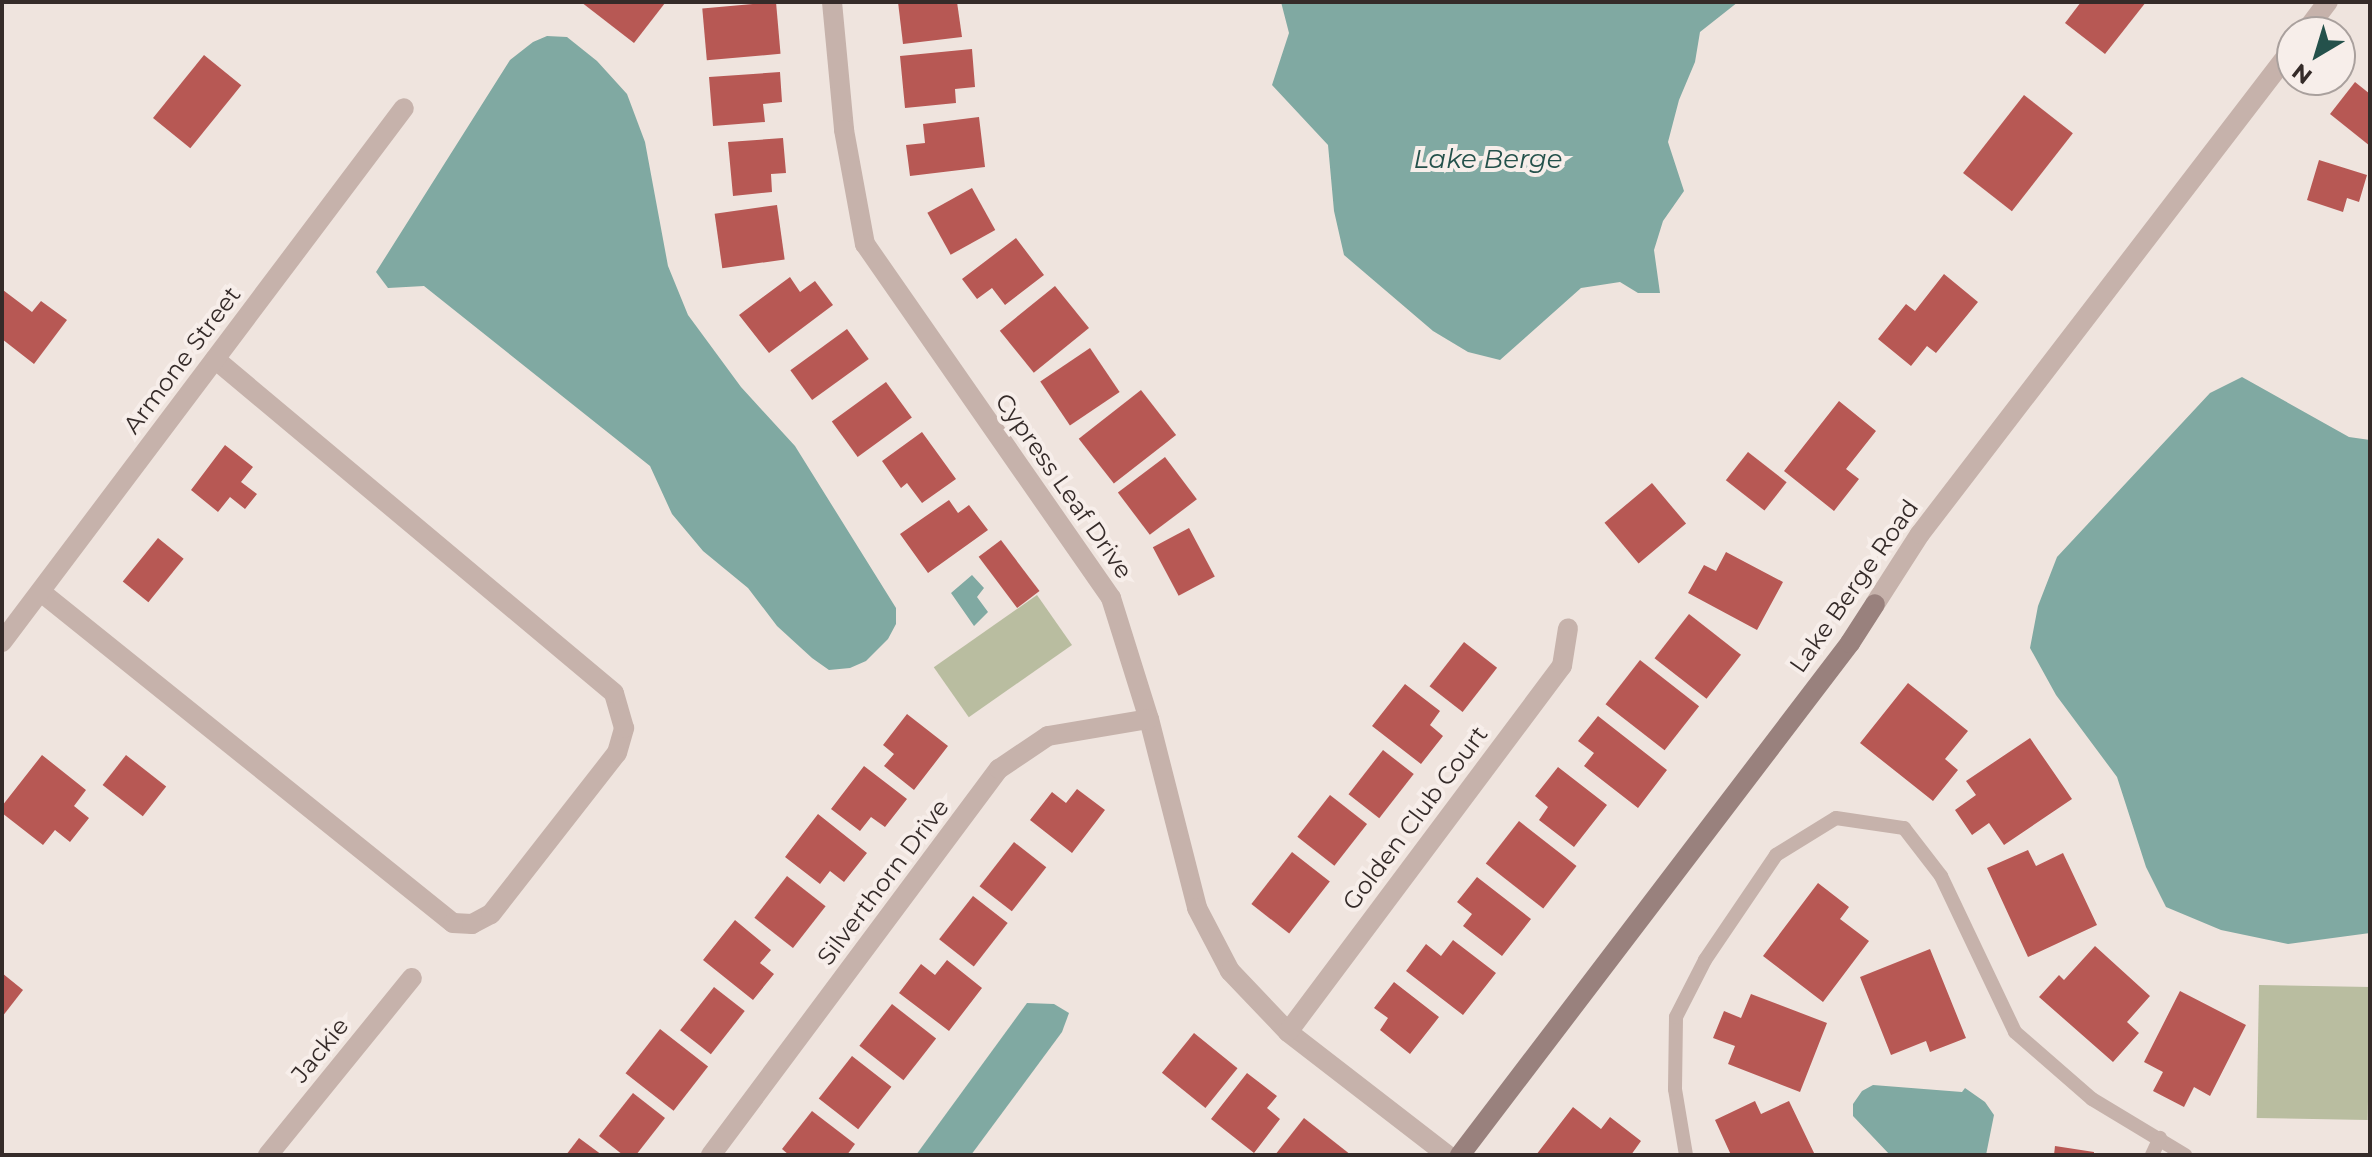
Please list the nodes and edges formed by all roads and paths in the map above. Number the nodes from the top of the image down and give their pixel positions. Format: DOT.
graph roads {
  1 [pos="832,2"];
  2 [pos="2276,70"];
  3 [pos="404,108"];
  4 [pos="215,359"];
  5 [pos="41,592"];
  6 [pos="1568,628"];
  7 [pos="2,642"];
  8 [pos="1149,719"];
  9 [pos="412,978"];
  10 [pos="1288,1032"];
  11 [pos="2160,1138"];
  12 [pos="268,1155"];
  13 [pos="711,1155"];
  14 [pos="1447,1155"];
  15 [pos="1460,1155"];
  16 [pos="1686,1155"];
  17 [pos="2152,1155"];
  18 [pos="2185,1155"];
  1 -- 8 [label="street, Cypress Leaf Drive"];
  2 -- 15 [label="street, Lake Berge Road"];
  3 -- 4 [label="street, Armone Street"];
  4 -- 5 [label="street, Armone Street"];
  4 -- 5 [label="street"];
  5 -- 7 [label="street, Armone Street"];
  6 -- 10 [label="street, Golden Club Court"];
  8 -- 10 [label="street, Cypress Leaf Drive"];
  8 -- 13 [label="street, Silverthorn Drive"];
  9 -- 12 [label="street, Jackie"];
  10 -- 14 [label="street, Cypress Leaf Drive"];
  11 -- 16 [label="lane"];
  11 -- 17 [label="lane"];
  11 -- 18 [label="lane"];
}
